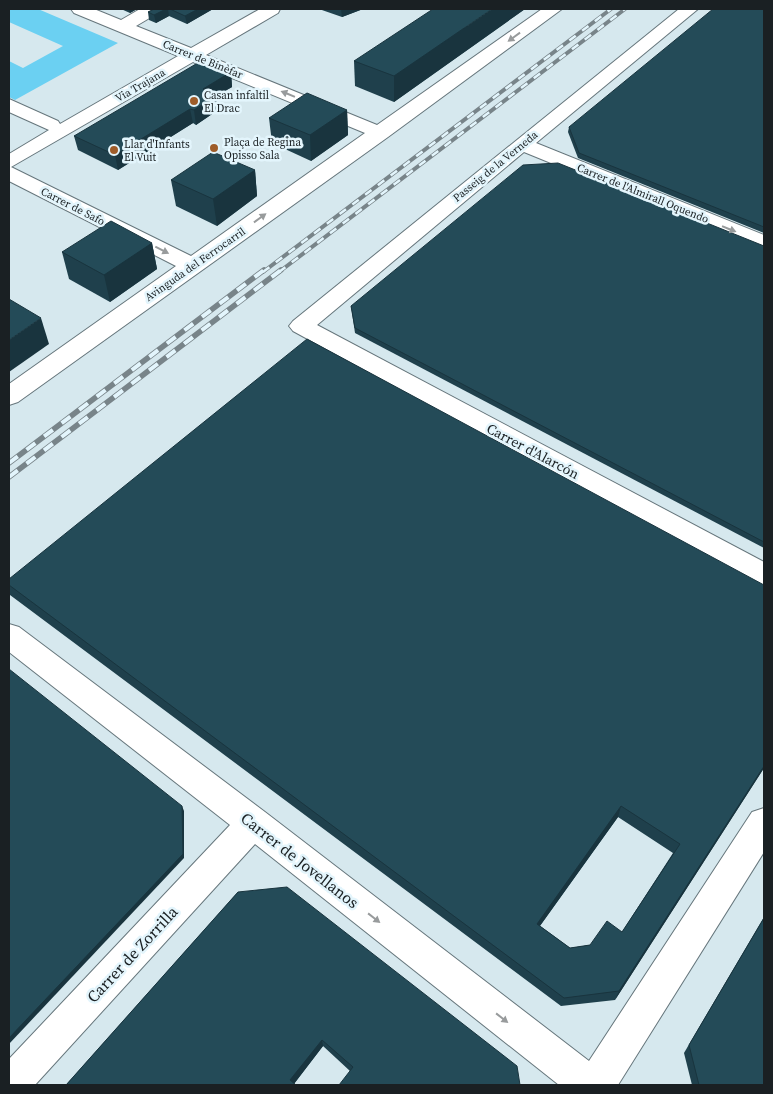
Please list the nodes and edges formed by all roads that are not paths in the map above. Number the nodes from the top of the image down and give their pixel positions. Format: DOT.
graph roads {
  1 [pos="80,9"];
  2 [pos="152,9"];
  3 [pos="272,9"];
  4 [pos="553,9"];
  5 [pos="689,9"];
  6 [pos="123,26"];
  7 [pos="192,54"];
  8 [pos="9,105"];
  9 [pos="50,125"];
  10 [pos="381,133"];
  11 [pos="522,144"];
  12 [pos="9,162"];
  13 [pos="9,174"];
  14 [pos="764,243"];
  15 [pos="191,265"];
  16 [pos="302,326"];
  17 [pos="9,396"];
  18 [pos="764,576"];
  19 [pos="9,636"];
  20 [pos="253,823"];
  21 [pos="764,823"];
  22 [pos="10,1085"];
  23 [pos="589,1085"];
  24 [pos="596,1085"];
  1 -- 6 [label="street, Carrer de Binèfar"];
  2 -- 6 [label="street"];
  3 -- 7 [label="street, Via Trajana"];
  4 -- 10 [label="street, one-way"];
  5 -- 11 [label="street, Passeig de la Verneda"];
  6 -- 7 [label="street, Carrer de Binèfar"];
  10 -- 7 [label="street, Carrer de Binèfar, one-way"];
  7 -- 12 [label="street, Via Trajana"];
  8 -- 9 [label="street"];
  15 -- 10 [label="street, Avinguda del Ferrocarril, one-way"];
  11 -- 14 [label="street, Carrer de l'Almirall Oquendo, one-way"];
  11 -- 16 [label="street, Passeig de la Verneda"];
  13 -- 15 [label="street, Carrer de Safo, one-way"];
  15 -- 17 [label="street, Avinguda del Ferrocarril"];
  16 -- 18 [label="street, Carrer d'Alarcón"];
  19 -- 20 [label="street, Carrer de Jovellanos"];
  20 -- 22 [label="street, Carrer de Zorrilla"];
  20 -- 23 [label="street, Carrer de Jovellanos, one-way"];
  21 -- 24 [label="street"];
}
